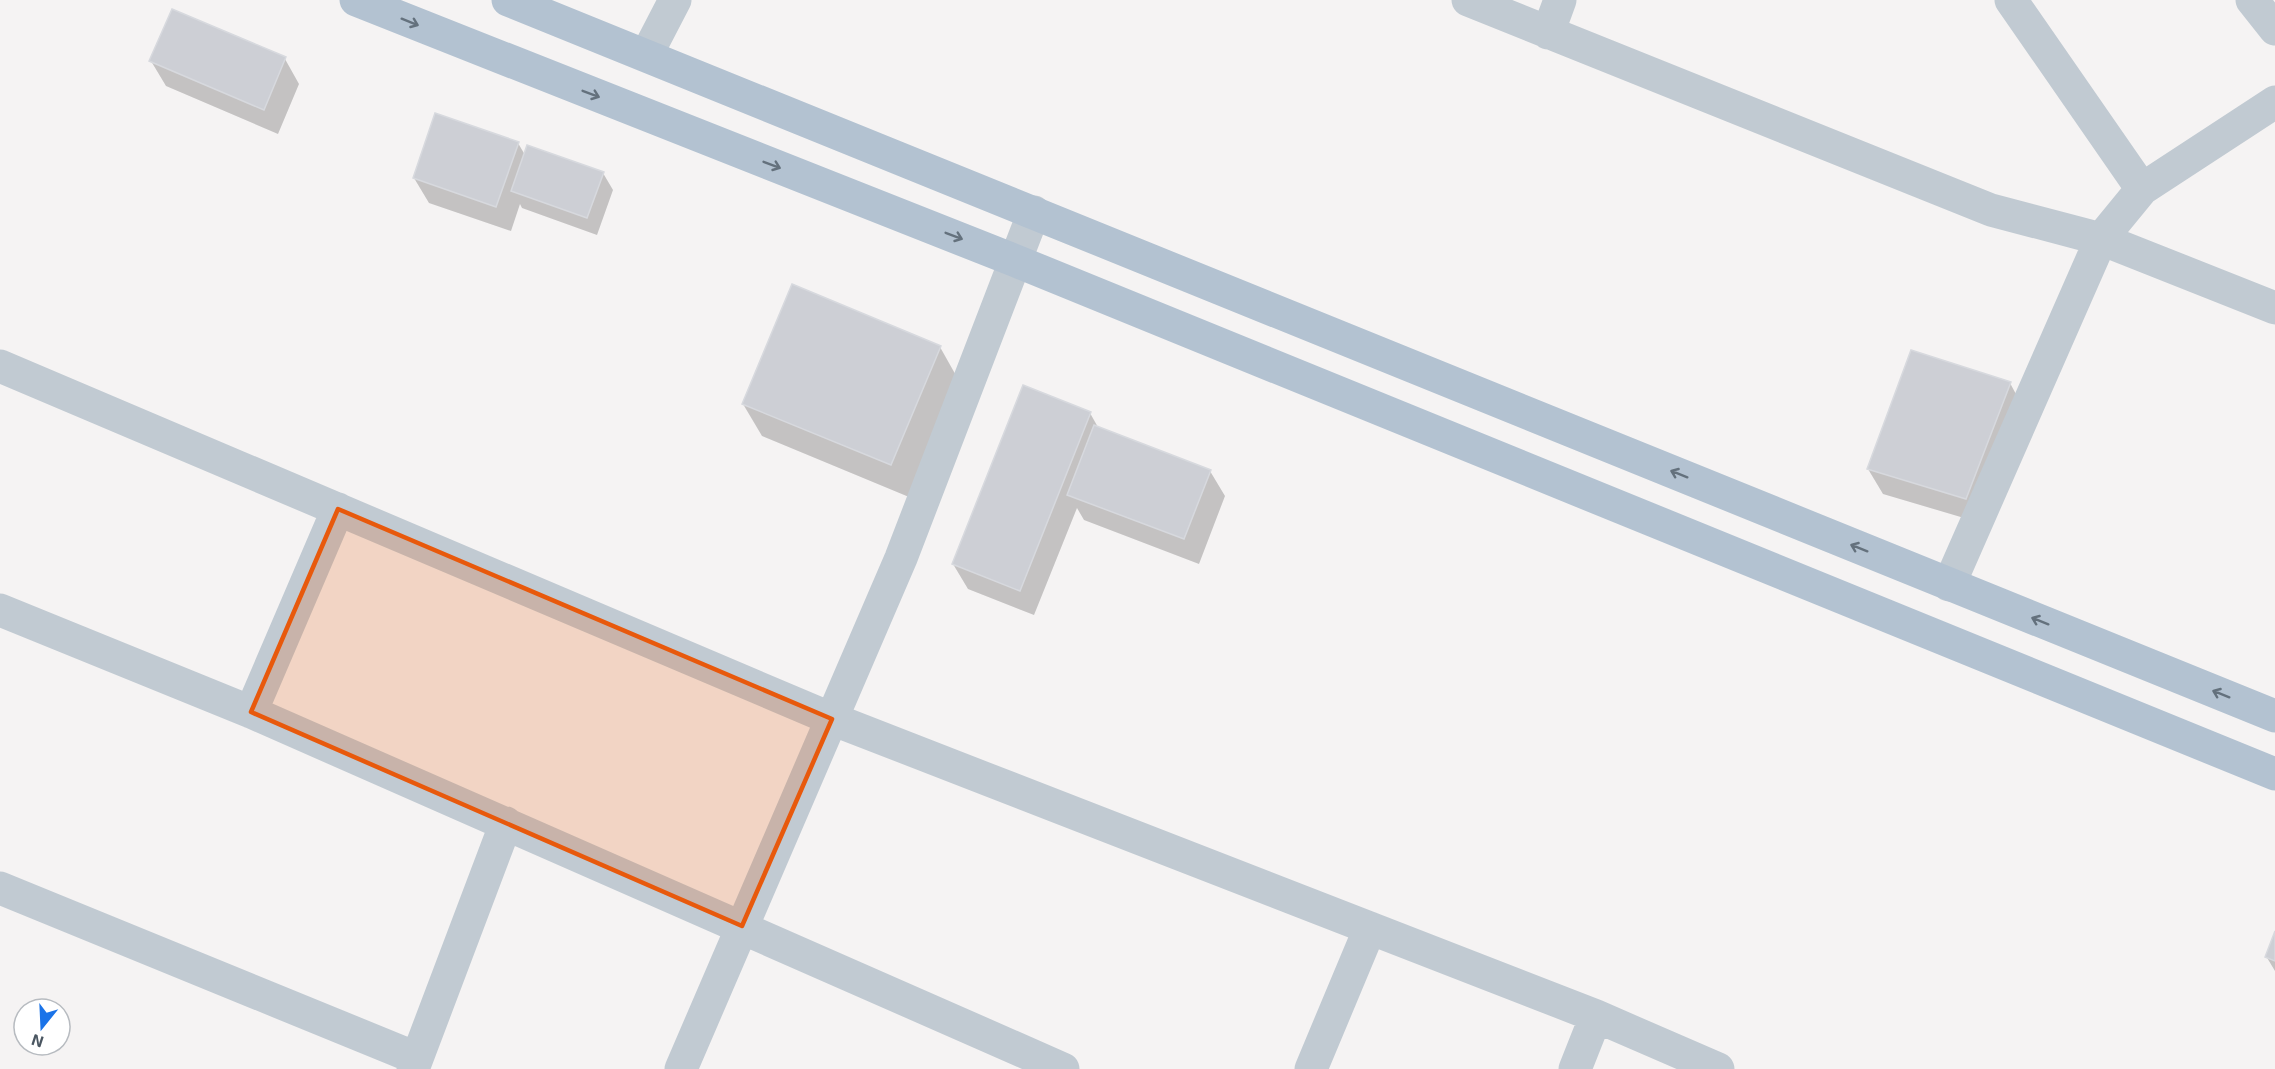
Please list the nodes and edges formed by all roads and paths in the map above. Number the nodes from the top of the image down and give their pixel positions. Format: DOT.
graph roads {
  1 [pos="356,0"];
  2 [pos="508,0"];
  3 [pos="675,0"];
  4 [pos="1468,0"];
  5 [pos="1560,0"];
  6 [pos="2011,0"];
  7 [pos="2252,0"];
  8 [pos="2275,29"];
  9 [pos="1548,33"];
  10 [pos="647,54"];
  11 [pos="2275,102"];
  12 [pos="2142,189"];
  13 [pos="1034,212"];
  14 [pos="2101,239"];
  15 [pos="1016,261"];
  16 [pos="2275,309"];
  17 [pos="0,366"];
  18 [pos="338,508"];
  19 [pos="1949,585"];
  20 [pos="0,610"];
  21 [pos="251,712"];
  22 [pos="2275,716"];
  23 [pos="832,719"];
  24 [pos="2272,765"];
  25 [pos="506,823"];
  26 [pos="0,888"];
  27 [pos="742,926"];
  28 [pos="1370,928"];
  29 [pos="1596,1017"];
  30 [pos="415,1063"];
  31 [pos="681,1069"];
  32 [pos="1063,1069"];
  33 [pos="1311,1069"];
  34 [pos="1575,1069"];
  35 [pos="1718,1069"];
  1 -- 15 [label="main road, one-way"];
  2 -- 10 [label="main road"];
  3 -- 10 [label="street"];
  4 -- 9 [label="street"];
  5 -- 9 [label="street"];
  6 -- 12 [label="street"];
  7 -- 8 [label="street"];
  9 -- 14 [label="street"];
  10 -- 13 [label="main road"];
  11 -- 12 [label="street"];
  12 -- 14 [label="street"];
  13 -- 15 [label="street"];
  19 -- 13 [label="main road, one-way"];
  14 -- 16 [label="street"];
  14 -- 19 [label="street"];
  15 -- 23 [label="street"];
  15 -- 24 [label="main road"];
  17 -- 18 [label="street"];
  18 -- 21 [label="street"];
  18 -- 23 [label="street"];
  22 -- 19 [label="main road, one-way"];
  20 -- 21 [label="street"];
  21 -- 25 [label="street"];
  23 -- 27 [label="street"];
  23 -- 28 [label="street"];
  25 -- 27 [label="street"];
  25 -- 30 [label="street"];
  26 -- 30 [label="street"];
  27 -- 31 [label="street"];
  27 -- 32 [label="street"];
  28 -- 29 [label="street"];
  28 -- 33 [label="street"];
  29 -- 34 [label="street"];
  29 -- 35 [label="street"];
}
